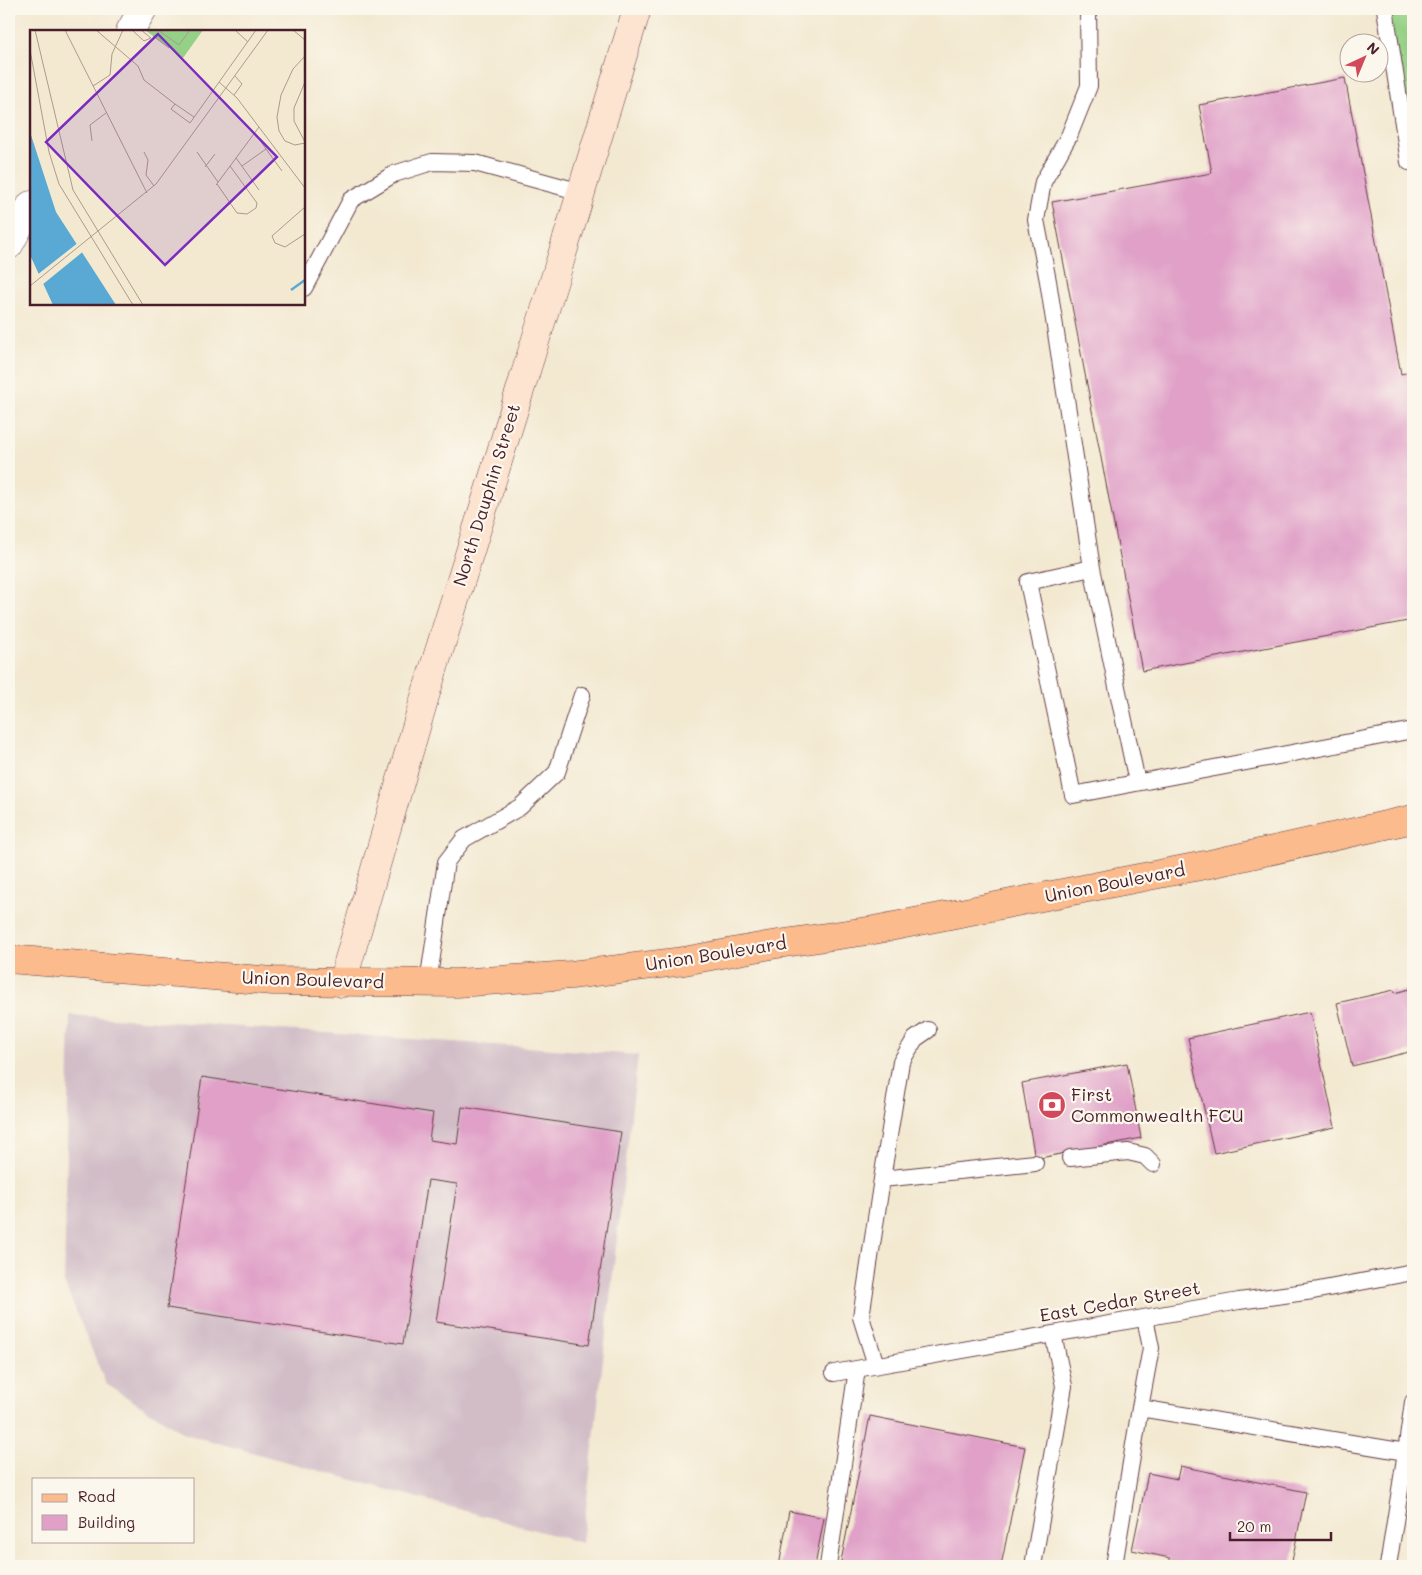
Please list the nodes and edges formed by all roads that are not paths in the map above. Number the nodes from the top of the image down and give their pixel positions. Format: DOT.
graph roads {
  1 [pos="143,9"];
  2 [pos="637,9"];
  3 [pos="1088,9"];
  4 [pos="1385,9"];
  5 [pos="131,30"];
  6 [pos="1409,162"];
  7 [pos="581,192"];
  8 [pos="30,207"];
  9 [pos="9,246"];
  10 [pos="305,286"];
  11 [pos="1092,568"];
  12 [pos="582,695"];
  13 [pos="1413,730"];
  14 [pos="1137,782"];
  15 [pos="1413,819"];
  16 [pos="9,958"];
  17 [pos="428,982"];
  18 [pos="342,983"];
  19 [pos="928,1030"];
  20 [pos="1070,1158"];
  21 [pos="1035,1163"];
  22 [pos="1153,1164"];
  23 [pos="882,1179"];
  24 [pos="1413,1272"];
  25 [pos="1145,1318"];
  26 [pos="1053,1334"];
  27 [pos="876,1365"];
  28 [pos="857,1368"];
  29 [pos="834,1373"];
  30 [pos="1413,1402"];
  31 [pos="1140,1408"];
  32 [pos="1406,1452"];
  33 [pos="828,1566"];
  34 [pos="1033,1566"];
  35 [pos="1114,1566"];
  36 [pos="1388,1566"];
  1 -- 5 [label="street"];
  2 -- 7 [label="street, North Dauphin Street"];
  3 -- 11 [label="lane"];
  4 -- 6 [label="lane"];
  7 -- 10 [label="lane"];
  7 -- 18 [label="street, North Dauphin Street"];
  8 -- 9 [label="street"];
  11 -- 14 [label="lane"];
  11 -- 14 [label="lane"];
  12 -- 17 [label="lane"];
  13 -- 14 [label="lane"];
  15 -- 17 [label="main road, Union Boulevard"];
  16 -- 18 [label="main road, Union Boulevard"];
  17 -- 18 [label="main road, Union Boulevard"];
  19 -- 23 [label="lane"];
  20 -- 22 [label="lane"];
  21 -- 23 [label="lane"];
  23 -- 27 [label="lane"];
  24 -- 25 [label="lane, East Cedar Street"];
  25 -- 26 [label="lane, East Cedar Street"];
  25 -- 31 [label="lane"];
  26 -- 27 [label="lane, East Cedar Street"];
  26 -- 34 [label="lane"];
  27 -- 28 [label="lane, East Cedar Street"];
  28 -- 29 [label="lane, East Cedar Street"];
  28 -- 33 [label="lane"];
  30 -- 32 [label="lane"];
  31 -- 32 [label="lane"];
  31 -- 35 [label="lane"];
  32 -- 36 [label="lane"];
}
